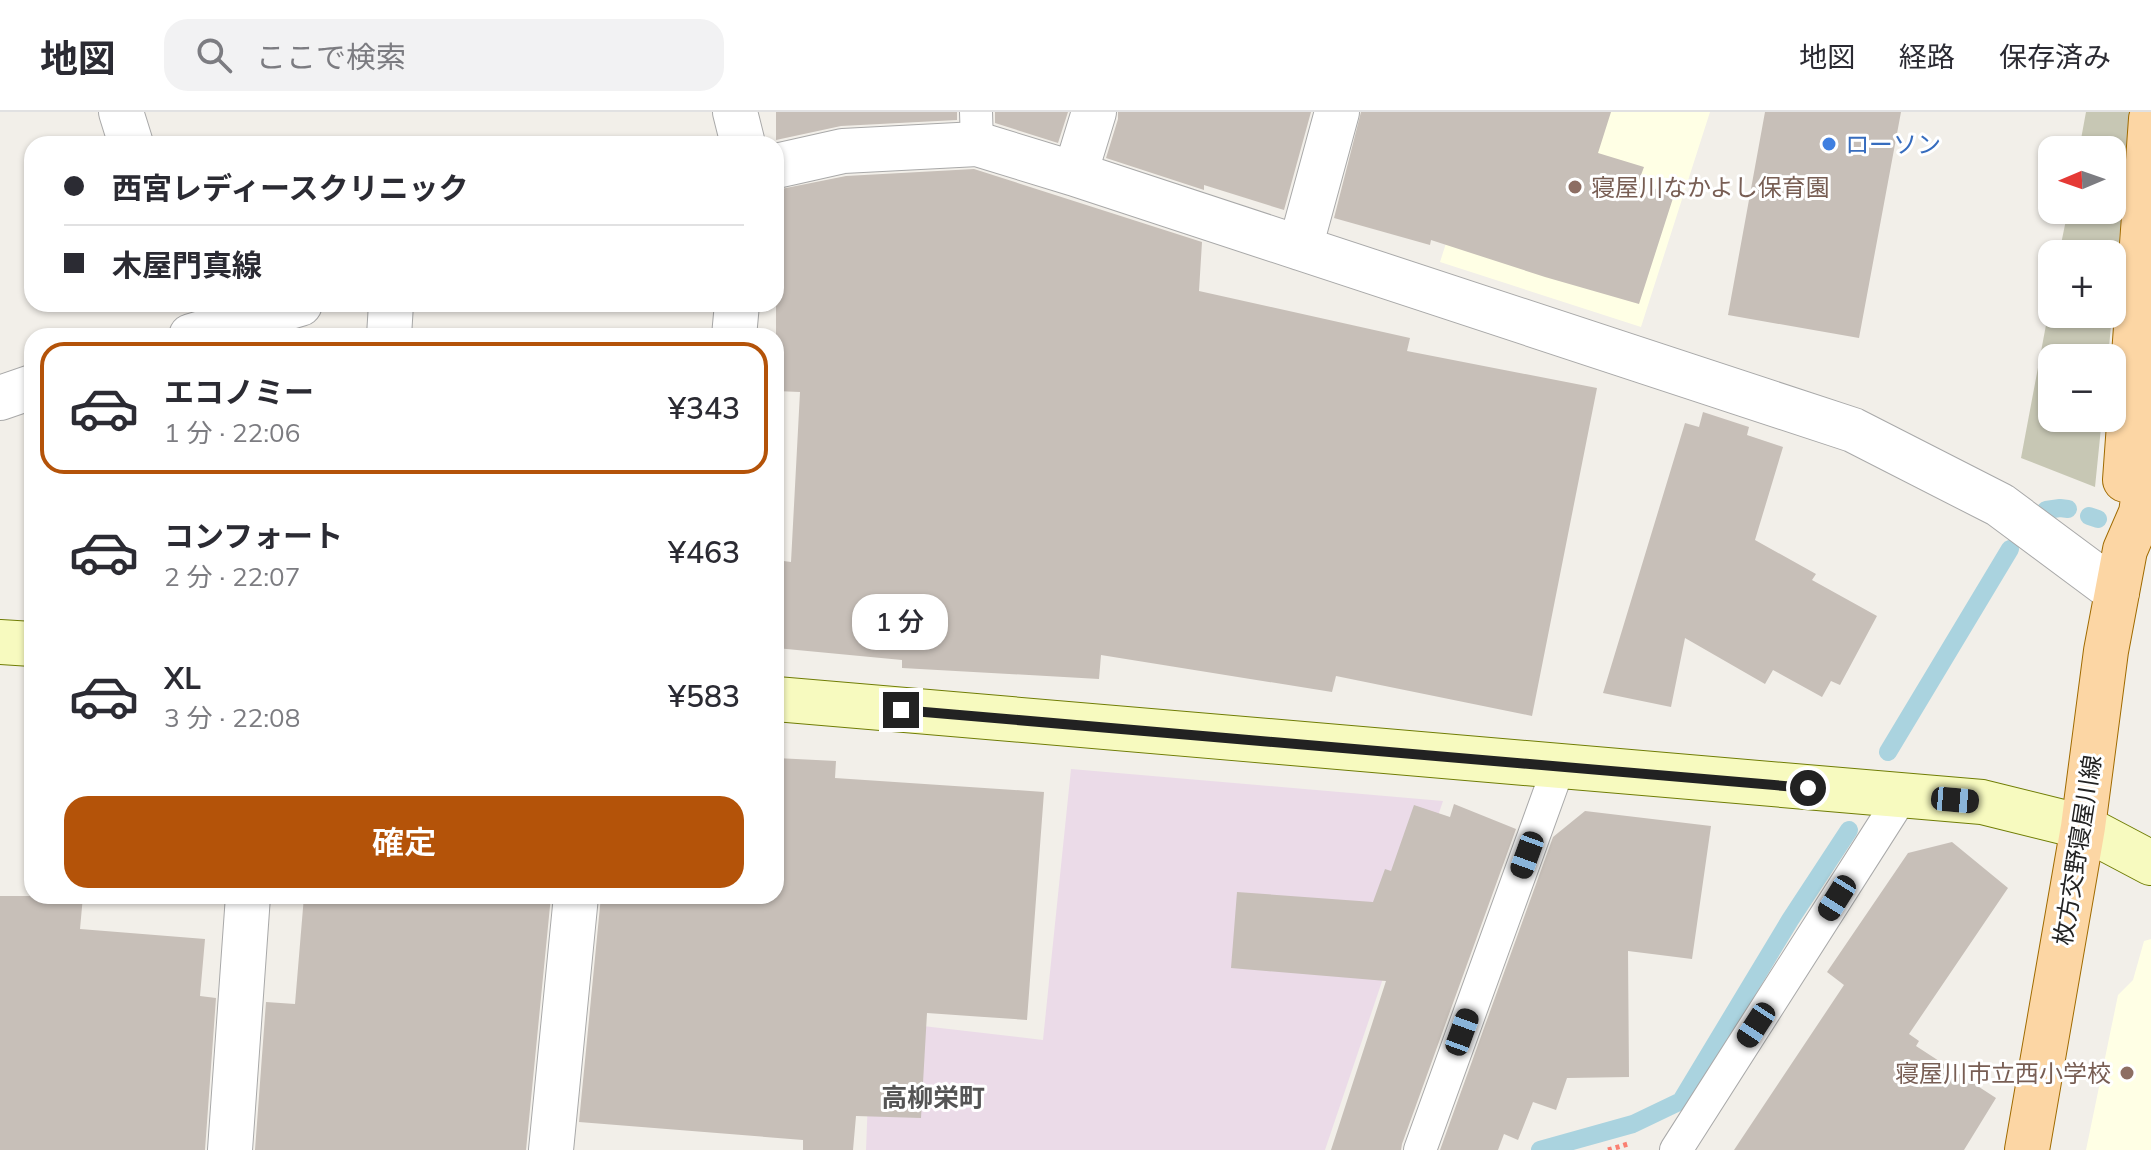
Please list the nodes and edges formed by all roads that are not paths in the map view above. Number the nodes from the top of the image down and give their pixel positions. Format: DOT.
graph roads {
  1 [pos="121,112"];
  2 [pos="735,112"];
  3 [pos="1094,112"];
  4 [pos="1337,112"];
  5 [pos="2151,119"];
  6 [pos="976,128"];
  7 [pos="128,136"];
  8 [pos="741,136"];
  9 [pos="784,164"];
  10 [pos="1075,174"];
  11 [pos="1300,248"];
  12 [pos="272,312"];
  13 [pos="217,328"];
  14 [pos="24,390"];
  15 [pos="0,398"];
  16 [pos="2151,444"];
  17 [pos="2131,566"];
  18 [pos="0,642"];
  19 [pos="24,644"];
  20 [pos="784,700"];
  21 [pos="1559,766"];
  22 [pos="1902,796"];
  23 [pos="2083,827"];
  24 [pos="2151,863"];
  25 [pos="247,904"];
  26 [pos="575,904"];
  27 [pos="230,1150"];
  28 [pos="551,1150"];
  29 [pos="1420,1150"];
  30 [pos="1676,1150"];
  31 [pos="2027,1150"];
  1 -- 7 [label="street"];
  2 -- 8 [label="street"];
  3 -- 10 [label="street"];
  4 -- 11 [label="street"];
  5 -- 17 [label="main road, 枚方交野寝屋川線"];
  6 -- 9 [label="street"];
  6 -- 10 [label="street"];
  10 -- 11 [label="street"];
  11 -- 17 [label="street"];
  12 -- 13 [label="street"];
  14 -- 15 [label="street"];
  16 -- 17 [label="main road, 枚方交野寝屋川線"];
  17 -- 23 [label="main road, 枚方交野寝屋川線"];
  18 -- 19 [label="main road"];
  20 -- 21 [label="main road"];
  21 -- 22 [label="main road"];
  21 -- 29 [label="lane"];
  22 -- 23 [label="main road"];
  22 -- 30 [label="lane"];
  23 -- 24 [label="main road"];
  23 -- 31 [label="main road, 枚方交野寝屋川線"];
  25 -- 27 [label="street"];
  26 -- 28 [label="street"];
}
